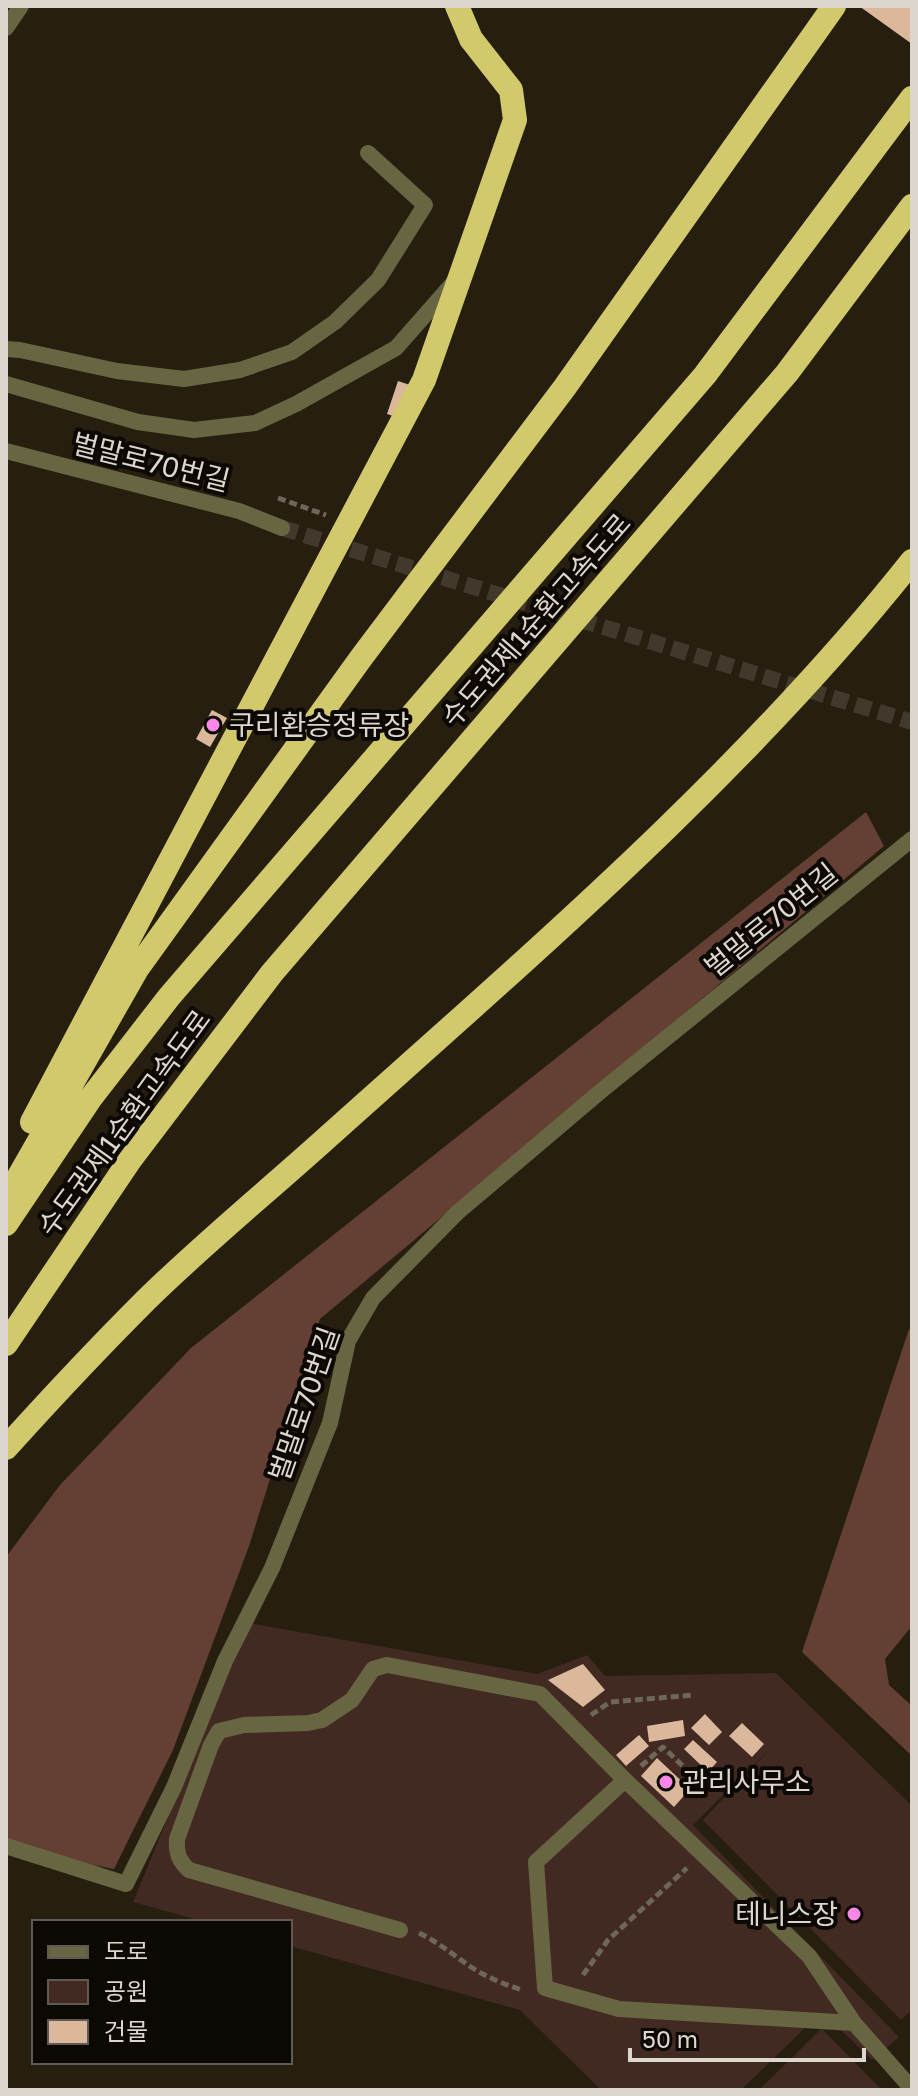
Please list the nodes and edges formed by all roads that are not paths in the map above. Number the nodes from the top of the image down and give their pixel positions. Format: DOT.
graph roads {
  1 [pos="21,6"];
  2 [pos="457,6"];
  3 [pos="834,6"];
  4 [pos="6,28"];
  5 [pos="912,98"];
  6 [pos="368,153"];
  7 [pos="912,206"];
  8 [pos="461,274"];
  9 [pos="6,349"];
  10 [pos="6,384"];
  11 [pos="6,451"];
  12 [pos="282,528"];
  13 [pos="912,561"];
  14 [pos="912,839"];
  15 [pos="6,1171"];
  16 [pos="6,1199"];
  17 [pos="6,1224"];
  18 [pos="6,1344"];
  19 [pos="6,1448"];
  20 [pos="625,1780"];
  21 [pos="6,1846"];
  22 [pos="400,1930"];
  23 [pos="854,2023"];
  24 [pos="912,2089"];
  1 -- 4 [label="street"];
  2 -- 8 [label="highway"];
  3 -- 16 [label="highway, 수도권제1순환고속도로"];
  5 -- 17 [label="highway, 수도권제1순환고속도로"];
  6 -- 9 [label="street"];
  7 -- 18 [label="highway, 수도권제1순환고속도로"];
  8 -- 10 [label="street"];
  8 -- 15 [label="highway"];
  11 -- 12 [label="street, 벌말로70번길"];
  13 -- 19 [label="highway"];
  14 -- 21 [label="street, 벌말로70번길"];
  20 -- 22 [label="street"];
  20 -- 23 [label="street"];
  20 -- 23 [label="street"];
  23 -- 24 [label="street"];
}
